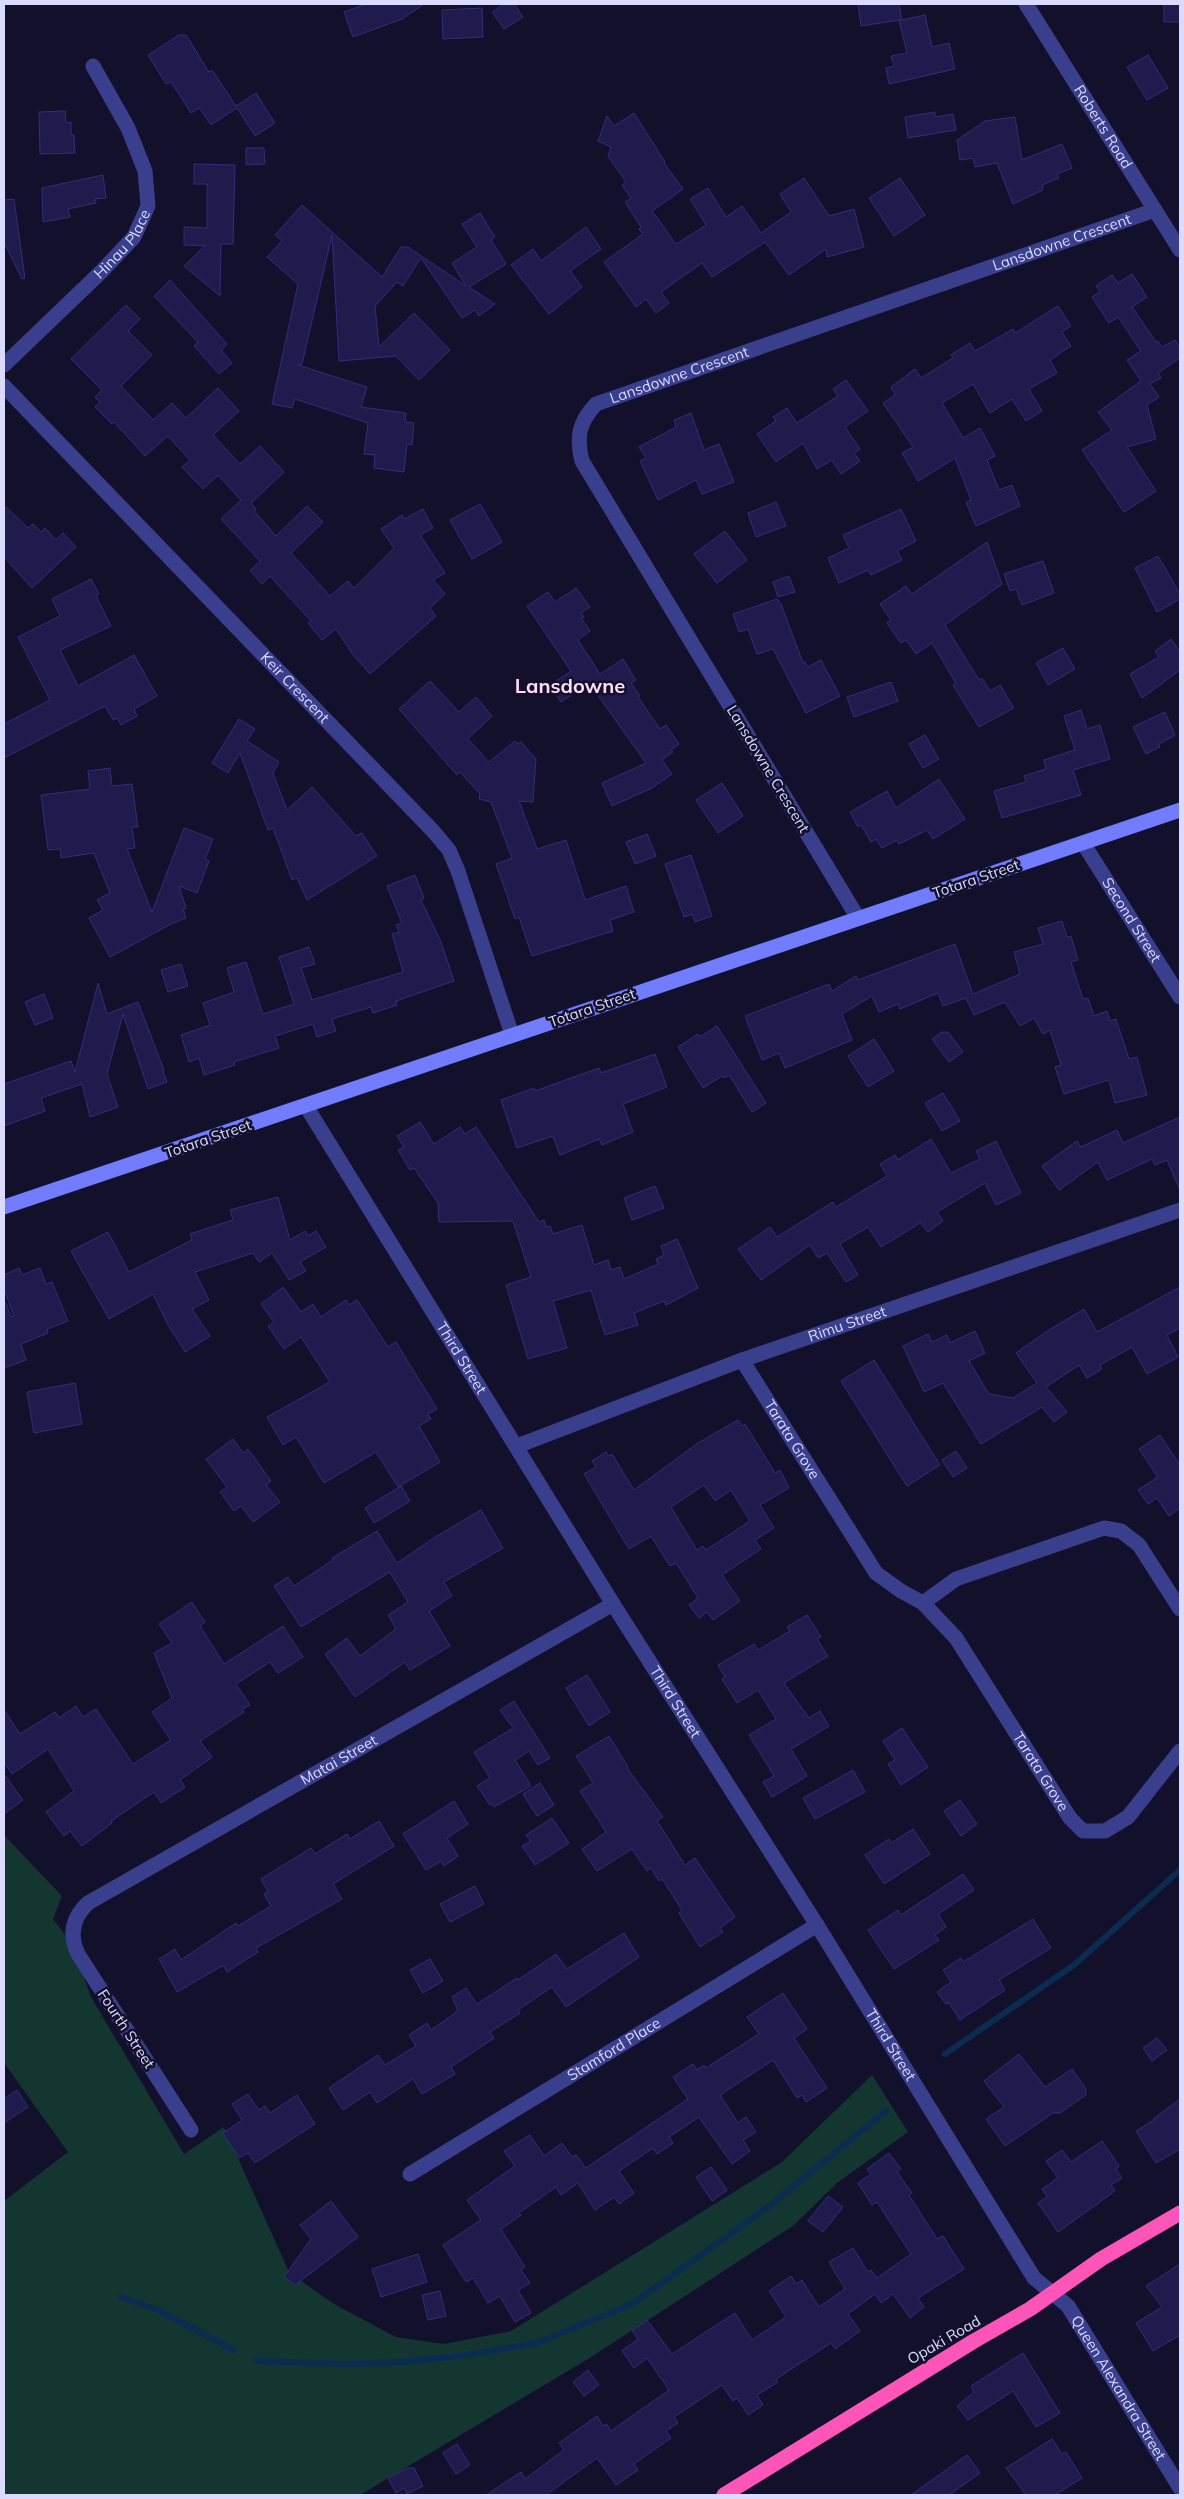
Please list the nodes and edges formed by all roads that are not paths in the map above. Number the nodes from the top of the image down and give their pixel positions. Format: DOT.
graph roads {
  1 [pos="1026,4"];
  2 [pos="93,66"];
  3 [pos="1155,210"];
  4 [pos="1180,250"];
  5 [pos="4,365"];
  6 [pos="4,386"];
  7 [pos="1180,810"];
  8 [pos="1083,842"];
  9 [pos="858,918"];
  10 [pos="1180,998"];
  11 [pos="512,1035"];
  12 [pos="306,1106"];
  13 [pos="4,1207"];
  14 [pos="1180,1210"];
  15 [pos="742,1360"];
  16 [pos="517,1446"];
  17 [pos="923,1603"];
  18 [pos="613,1604"];
  19 [pos="1180,1609"];
  20 [pos="1180,1752"];
  21 [pos="73,1924"];
  22 [pos="817,1925"];
  23 [pos="190,2130"];
  24 [pos="410,2174"];
  25 [pos="1180,2213"];
  26 [pos="1052,2294"];
  27 [pos="1180,2488"];
  28 [pos="724,2495"];
  1 -- 3 [label="street, Roberts Road"];
  2 -- 5 [label="street, Hinau Place"];
  3 -- 4 [label="street, Roberts Road"];
  3 -- 9 [label="street, Lansdowne Crescent"];
  6 -- 11 [label="street, Keir Crescent"];
  7 -- 8 [label="street, Totara Street"];
  8 -- 9 [label="street, Totara Street"];
  8 -- 10 [label="street, Second Street"];
  9 -- 11 [label="street, Totara Street"];
  11 -- 12 [label="street, Totara Street"];
  12 -- 13 [label="street, Totara Street"];
  12 -- 16 [label="street, Third Street"];
  14 -- 15 [label="street, Rimu Street"];
  15 -- 16 [label="street, Rimu Street"];
  15 -- 17 [label="street, Tarata Grove"];
  16 -- 18 [label="street, Third Street"];
  17 -- 19 [label="street"];
  17 -- 20 [label="street, Tarata Grove"];
  18 -- 21 [label="street, Matai Street"];
  18 -- 22 [label="street, Third Street"];
  21 -- 23 [label="street, Fourth Street"];
  22 -- 24 [label="street, Stamford Place"];
  22 -- 26 [label="street, Third Street"];
  25 -- 26 [label="highway, Opaki Road"];
  26 -- 27 [label="street, Queen Alexandra Street"];
  26 -- 28 [label="highway, Opaki Road"];
}
